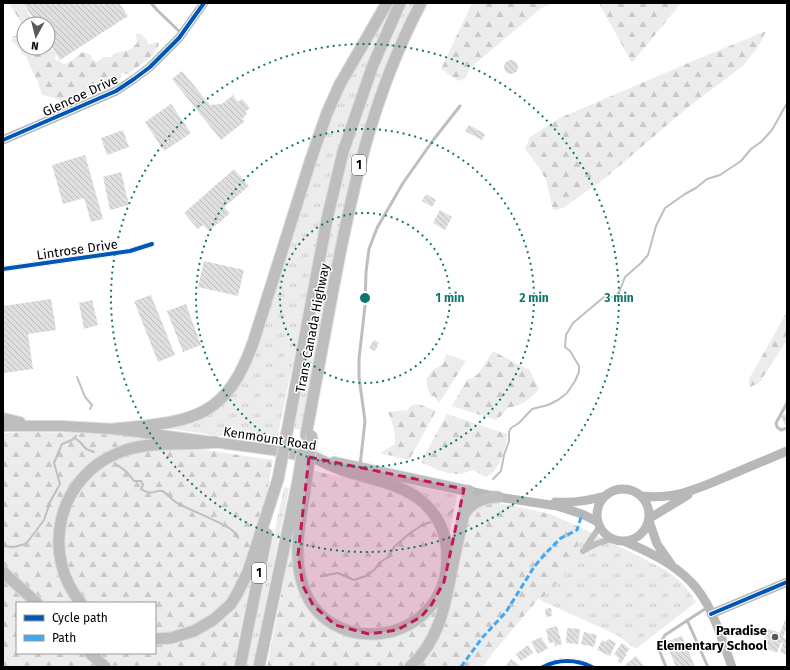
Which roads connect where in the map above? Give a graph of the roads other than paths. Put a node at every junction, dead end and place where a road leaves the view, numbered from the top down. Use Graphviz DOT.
graph roads {
  1 [pos="152,3"];
  2 [pos="204,3"];
  3 [pos="386,3"];
  4 [pos="400,3"];
  5 [pos="421,3"];
  6 [pos="182,34"];
  7 [pos="460,106"];
  8 [pos="3,140"];
  9 [pos="152,244"];
  10 [pos="3,269"];
  11 [pos="787,403"];
  12 [pos="3,418"];
  13 [pos="3,426"];
  14 [pos="31,426"];
  15 [pos="787,428"];
  16 [pos="115,429"];
  17 [pos="214,442"];
  18 [pos="787,450"];
  19 [pos="316,458"];
  20 [pos="360,469"];
  21 [pos="278,479"];
  22 [pos="302,482"];
  23 [pos="466,490"];
  24 [pos="696,490"];
  25 [pos="605,496"];
  26 [pos="642,496"];
  27 [pos="498,497"];
  28 [pos="529,501"];
  29 [pos="463,518"];
  30 [pos="649,520"];
  31 [pos="599,524"];
  32 [pos="614,539"];
  33 [pos="624,541"];
  34 [pos="672,565"];
  35 [pos="3,572"];
  36 [pos="446,572"];
  37 [pos="787,582"];
  38 [pos="35,602"];
  39 [pos="80,602"];
  40 [pos="710,610"];
  41 [pos="687,620"];
  42 [pos="156,639"];
  43 [pos="91,654"];
  44 [pos="105,667"];
  45 [pos="240,667"];
  46 [pos="259,667"];
  47 [pos="410,667"];
  48 [pos="543,667"];
  49 [pos="592,667"];
  50 [pos="666,667"];
  51 [pos="708,667"];
  52 [pos="732,667"];
  1 -- 6 [label="lane"];
  2 -- 6 [label="main road, Glencoe Drive"];
  3 -- 16 [label="highway"];
  4 -- 21 [label="highway, Trans Canada Highway / 1, bridge"];
  5 -- 22 [label="highway, Trans Canada Highway / 1, bridge"];
  6 -- 8 [label="main road, Glencoe Drive"];
  7 -- 20 [label="lane"];
  9 -- 10 [label="street, Lintrose Drive"];
  11 -- 15 [label="lane"];
  12 -- 14 [label="main road"];
  13 -- 14 [label="main road, Kenmount Road"];
  14 -- 16 [label="main road, Kenmount Road"];
  16 -- 17 [label="main road, Kenmount Road"];
  17 -- 19 [label="main road, Kenmount Road"];
  17 -- 39 [label="highway"];
  18 -- 24 [label="main road"];
  19 -- 20 [label="main road, Kenmount Road"];
  19 -- 36 [label="highway"];
  20 -- 23 [label="main road, Kenmount Road"];
  21 -- 42 [label="highway"];
  21 -- 45 [label="highway, Trans Canada Highway / 1"];
  22 -- 36 [label="highway"];
  22 -- 46 [label="highway, Trans Canada Highway / 1"];
  23 -- 27 [label="main road, Kenmount Road"];
  23 -- 29 [label="highway"];
  23 -- 36 [label="highway"];
  24 -- 26 [label="main road"];
  24 -- 30 [label="main road"];
  25 -- 26 [label="main road"];
  25 -- 28 [label="main road, Kenmount Road"];
  25 -- 31 [label="main road"];
  26 -- 30 [label="main road"];
  27 -- 28 [label="main road, Kenmount Road"];
  27 -- 29 [label="highway"];
  28 -- 31 [label="main road, Kenmount Road"];
  29 -- 47 [label="highway"];
  30 -- 33 [label="main road"];
  30 -- 34 [label="main road"];
  31 -- 32 [label="main road"];
  31 -- 32 [label="street"];
  32 -- 33 [label="main road"];
  33 -- 34 [label="main road"];
  34 -- 40 [label="main road"];
  35 -- 38 [label="highway"];
  37 -- 40 [label="main road"];
  40 -- 41 [label="lane"];
  40 -- 52 [label="main road"];
  41 -- 50 [label="lane"];
  41 -- 51 [label="lane"];
  43 -- 44 [label="highway"];
  48 -- 49 [label="street"];
}
